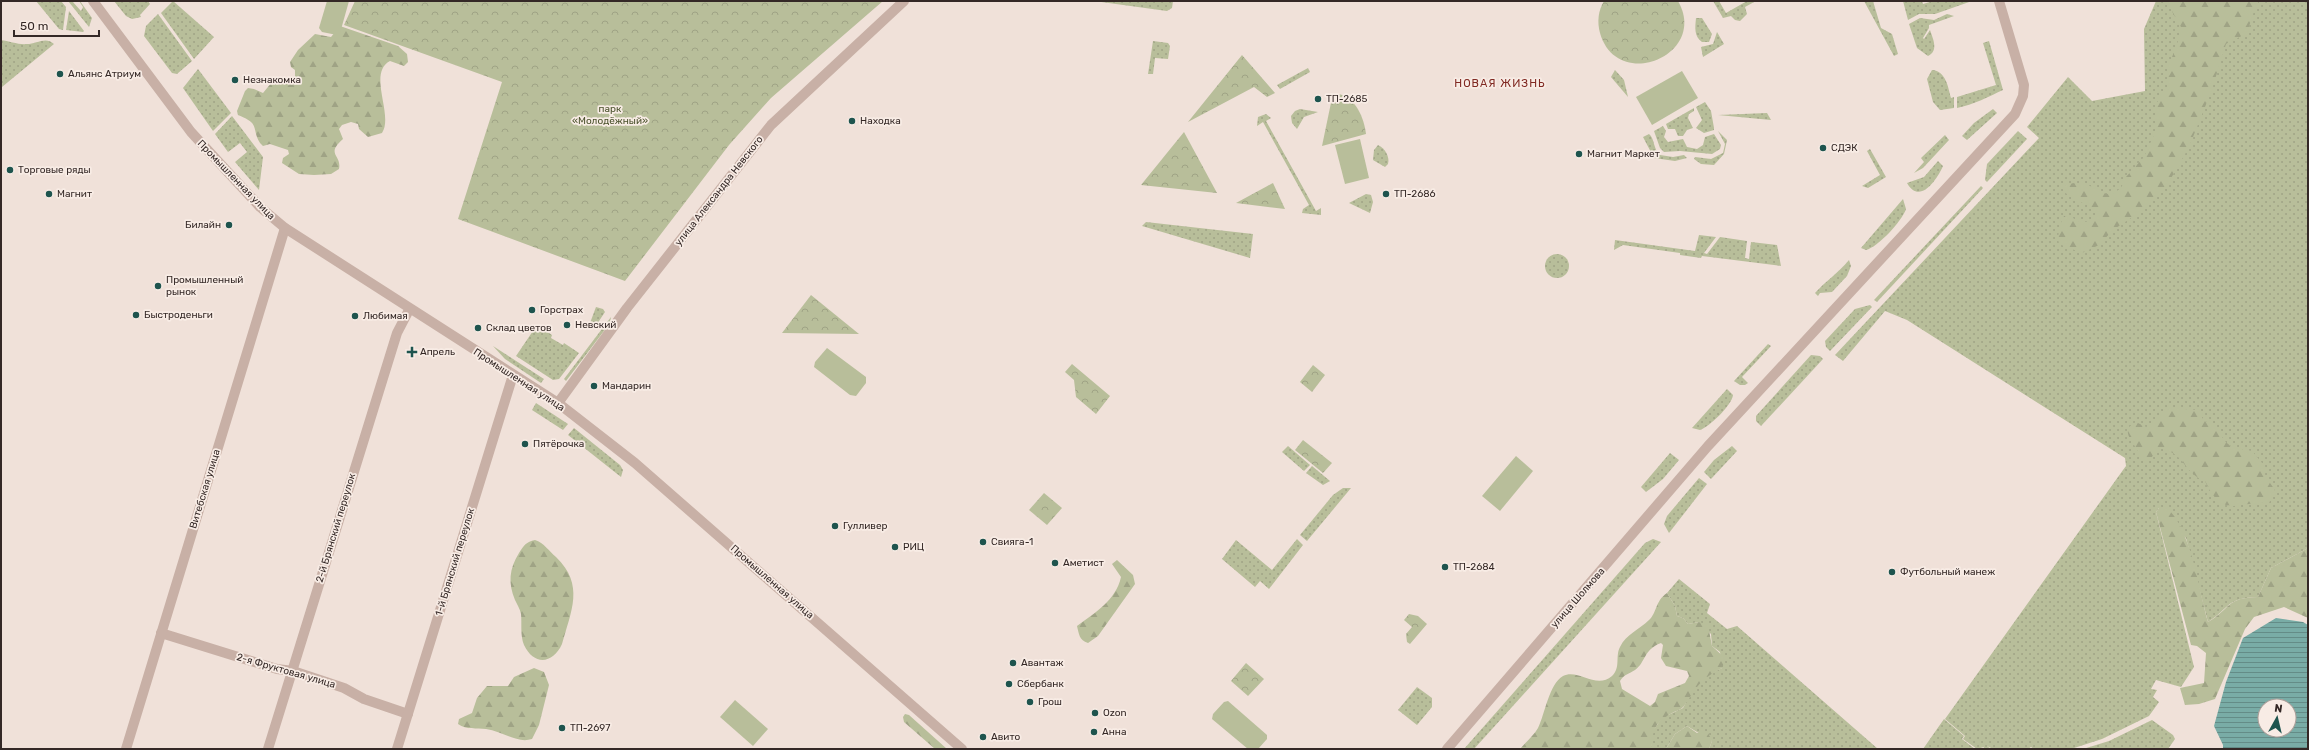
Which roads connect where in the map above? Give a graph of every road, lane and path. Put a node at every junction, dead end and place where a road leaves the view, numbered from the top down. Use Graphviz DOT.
graph roads {
  1 [pos="93,1"];
  2 [pos="904,1"];
  3 [pos="1999,1"];
  4 [pos="285,228"];
  5 [pos="409,310"];
  6 [pos="513,375"];
  7 [pos="558,403"];
  8 [pos="161,633"];
  9 [pos="293,671"];
  10 [pos="408,714"];
  11 [pos="126,749"];
  12 [pos="268,749"];
  13 [pos="397,749"];
  14 [pos="962,749"];
  15 [pos="1447,749"];
  1 -- 4 [label="street, Промышленная улица"];
  2 -- 7 [label="street, улица Александра Невского"];
  3 -- 15 [label="street, улица Шолмова"];
  4 -- 5 [label="street, Промышленная улица"];
  4 -- 8 [label="street, Витебская улица"];
  5 -- 6 [label="street, Промышленная улица"];
  5 -- 9 [label="street, 2-й Брянский переулок"];
  6 -- 7 [label="street, Промышленная улица"];
  6 -- 10 [label="street, 1-й Брянский переулок"];
  7 -- 14 [label="street, Промышленная улица"];
  8 -- 9 [label="street, 2-я Фруктовая улица"];
  8 -- 11 [label="street, Витебская улица"];
  9 -- 10 [label="street, 2-я Фруктовая улица"];
  9 -- 12 [label="street, 2-й Брянский переулок"];
  10 -- 13 [label="street, 1-й Брянский переулок"];
}
